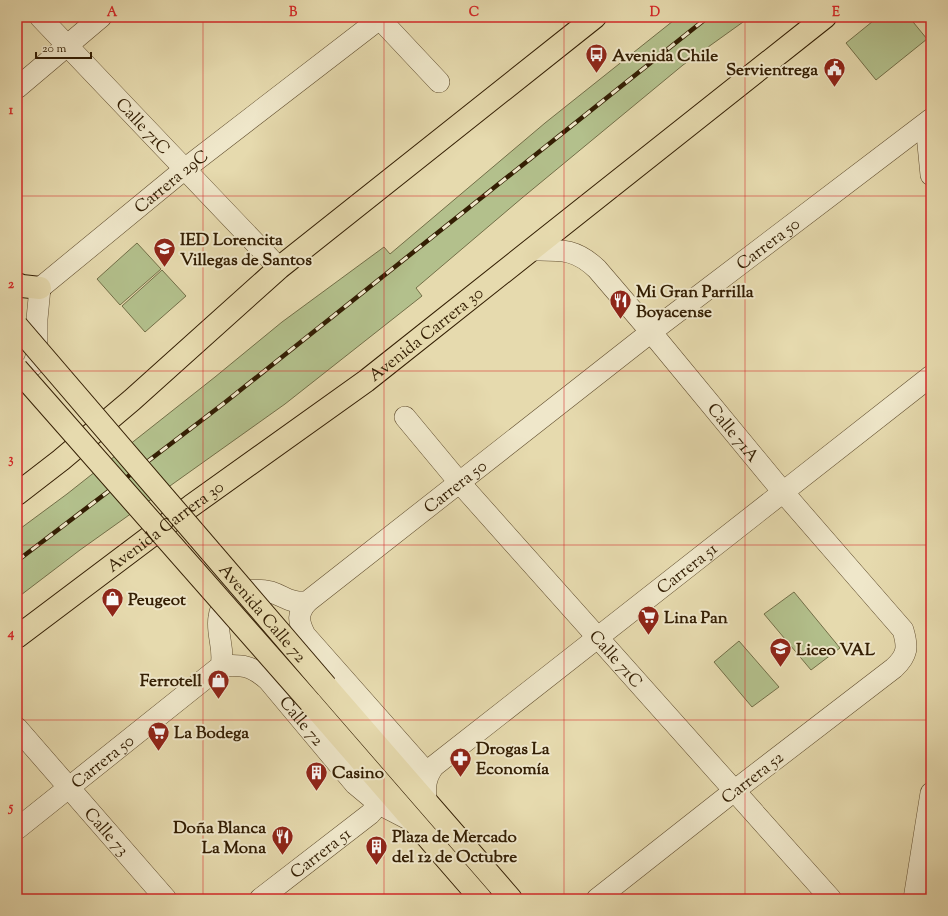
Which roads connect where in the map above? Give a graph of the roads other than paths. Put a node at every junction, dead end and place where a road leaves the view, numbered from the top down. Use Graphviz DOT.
graph roads {
  1 [pos="40,17"];
  2 [pos="101,17"];
  3 [pos="595,17"];
  4 [pos="825,17"];
  5 [pos="380,18"];
  6 [pos="67,45"];
  7 [pos="439,82"];
  8 [pos="17,88"];
  9 [pos="928,121"];
  10 [pos="186,168"];
  11 [pos="931,175"];
  12 [pos="531,250"];
  13 [pos="279,268"];
  14 [pos="17,284"];
  15 [pos="40,288"];
  16 [pos="17,326"];
  17 [pos="651,332"];
  18 [pos="17,369"];
  19 [pos="17,374"];
  20 [pos="931,376"];
  21 [pos="405,416"];
  22 [pos="459,482"];
  23 [pos="783,492"];
  24 [pos="17,494"];
  25 [pos="307,602"];
  26 [pos="17,637"];
  27 [pos="598,638"];
  28 [pos="905,654"];
  29 [pos="221,666"];
  30 [pos="17,728"];
  31 [pos="428,774"];
  32 [pos="69,789"];
  33 [pos="734,791"];
  34 [pos="931,793"];
  35 [pos="426,801"];
  36 [pos="380,804"];
  37 [pos="413,821"];
  38 [pos="17,829"];
  39 [pos="166,899"];
  40 [pos="260,899"];
  41 [pos="481,899"];
  42 [pos="512,899"];
  43 [pos="597,899"];
  44 [pos="831,899"];
  45 [pos="914,899"];
  1 -- 6 [label="street, Calle 71C"];
  2 -- 6 [label="street"];
  3 -- 13 [label="main road"];
  4 -- 12 [label="main road, Avenida Carrera 30"];
  5 -- 7 [label="street"];
  5 -- 10 [label="street, Carrera 29C"];
  6 -- 8 [label="street"];
  6 -- 10 [label="street, Calle 71C"];
  9 -- 11 [label="street"];
  9 -- 17 [label="street, Carrera 50"];
  10 -- 13 [label="street, Calle 71C"];
  10 -- 15 [label="street, Carrera 29C"];
  12 -- 17 [label="street, Calle 71A"];
  12 -- 26 [label="main road, Avenida Carrera 30"];
  13 -- 24 [label="main road"];
  14 -- 15 [label="main road"];
  15 -- 19 [label="street"];
  16 -- 35 [label="main road, Avenida Calle 72, bridge"];
  17 -- 22 [label="street, Carrera 50"];
  17 -- 23 [label="street, Calle 71A"];
  18 -- 37 [label="main road, Avenida Calle 72, bridge"];
  20 -- 23 [label="street, Carrera 51"];
  21 -- 22 [label="street, Calle 71C"];
  22 -- 25 [label="street, Carrera 50"];
  22 -- 27 [label="street, Calle 71C"];
  23 -- 27 [label="street, Carrera 51"];
  23 -- 28 [label="street, Calle 71A"];
  25 -- 29 [label="street"];
  25 -- 31 [label="street"];
  27 -- 31 [label="street, Carrera 51"];
  27 -- 33 [label="street, Calle 71C"];
  28 -- 33 [label="street, Carrera 52"];
  29 -- 32 [label="street, Carrera 50"];
  29 -- 36 [label="street, Calle 72"];
  30 -- 32 [label="street, Calle 73"];
  31 -- 35 [label="street"];
  32 -- 38 [label="street, Carrera 50"];
  32 -- 39 [label="street, Calle 73"];
  33 -- 43 [label="street, Carrera 52"];
  33 -- 44 [label="street, Calle 71C"];
  34 -- 45 [label="street"];
  35 -- 42 [label="main road, Avenida Calle 72"];
  36 -- 37 [label="street, Calle 72"];
  36 -- 40 [label="street, Carrera 51"];
  37 -- 41 [label="main road, Avenida Calle 72"];
}
